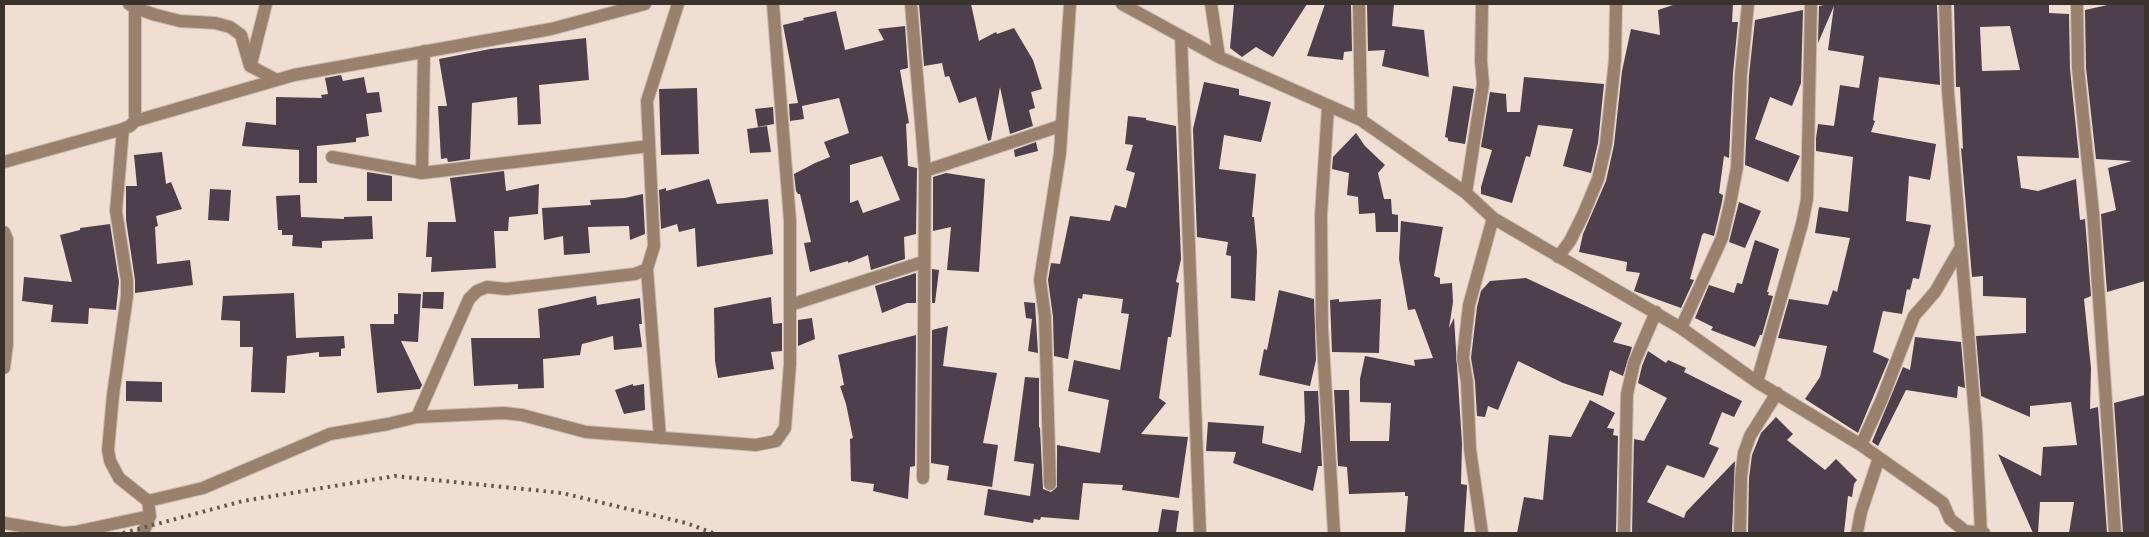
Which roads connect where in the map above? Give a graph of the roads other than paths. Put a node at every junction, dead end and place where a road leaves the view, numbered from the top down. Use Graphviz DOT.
graph roads {
  1 [pos="266,4"];
  2 [pos="644,4"];
  3 [pos="678,4"];
  4 [pos="773,4"];
  5 [pos="911,4"];
  6 [pos="1070,4"];
  7 [pos="1122,4"];
  8 [pos="1211,4"];
  9 [pos="1359,4"];
  10 [pos="1482,4"];
  11 [pos="1616,4"];
  12 [pos="1748,4"];
  13 [pos="1811,4"];
  14 [pos="1945,4"];
  15 [pos="2077,4"];
  16 [pos="132,6"];
  17 [pos="155,9"];
  18 [pos="1181,36"];
  19 [pos="424,51"];
  20 [pos="1219,57"];
  21 [pos="250,66"];
  22 [pos="278,80"];
  23 [pos="1328,107"];
  24 [pos="1361,120"];
  25 [pos="135,121"];
  26 [pos="1060,126"];
  27 [pos="123,128"];
  28 [pos="650,146"];
  29 [pos="332,157"];
  30 [pos="4,162"];
  31 [pos="924,171"];
  32 [pos="422,173"];
  33 [pos="1466,193"];
  34 [pos="1493,218"];
  35 [pos="4,232"];
  36 [pos="1961,247"];
  37 [pos="1558,257"];
  38 [pos="923,262"];
  39 [pos="647,269"];
  40 [pos="790,305"];
  41 [pos="1656,312"];
  42 [pos="1681,328"];
  43 [pos="4,368"];
  44 [pos="1757,382"];
  45 [pos="1777,393"];
  46 [pos="417,417"];
  47 [pos="660,438"];
  48 [pos="1861,445"];
  49 [pos="1879,458"];
  50 [pos="923,478"];
  51 [pos="1050,484"];
  52 [pos="148,501"];
  53 [pos="150,516"];
  54 [pos="4,523"];
  55 [pos="1965,532"];
  56 [pos="143,533"];
  57 [pos="1200,533"];
  58 [pos="1334,533"];
  59 [pos="1482,533"];
  60 [pos="1624,533"];
  61 [pos="1740,533"];
  62 [pos="1857,533"];
  63 [pos="1982,533"];
  64 [pos="2115,533"];
  1 -- 21 [label="street"];
  2 -- 19 [label="street"];
  3 -- 28 [label="street"];
  4 -- 40 [label="street"];
  5 -- 31 [label="street"];
  6 -- 26 [label="street"];
  7 -- 18 [label="street"];
  8 -- 20 [label="street"];
  9 -- 24 [label="street"];
  10 -- 33 [label="street"];
  11 -- 37 [label="street"];
  12 -- 42 [label="street"];
  13 -- 44 [label="street"];
  14 -- 36 [label="street"];
  15 -- 64 [label="street"];
  16 -- 17 [label="street"];
  16 -- 25 [label="street"];
  17 -- 21 [label="street"];
  18 -- 20 [label="street"];
  18 -- 57 [label="street"];
  19 -- 22 [label="street"];
  19 -- 32 [label="street"];
  20 -- 23 [label="street"];
  21 -- 22 [label="street"];
  22 -- 25 [label="street"];
  23 -- 24 [label="street"];
  23 -- 58 [label="street"];
  24 -- 33 [label="street"];
  25 -- 27 [label="street"];
  26 -- 31 [label="street"];
  26 -- 51 [label="street"];
  27 -- 30 [label="street"];
  27 -- 52 [label="street"];
  28 -- 32 [label="street"];
  28 -- 39 [label="street"];
  29 -- 32 [label="street"];
  31 -- 38 [label="street"];
  33 -- 34 [label="street"];
  34 -- 37 [label="street"];
  34 -- 59 [label="street"];
  35 -- 43 [label="street"];
  36 -- 48 [label="street"];
  36 -- 63 [label="street"];
  37 -- 41 [label="street"];
  38 -- 40 [label="street"];
  38 -- 50 [label="street"];
  39 -- 46 [label="street"];
  39 -- 47 [label="street"];
  40 -- 47 [label="street"];
  41 -- 42 [label="street"];
  41 -- 60 [label="street"];
  42 -- 44 [label="street"];
  44 -- 45 [label="street"];
  45 -- 48 [label="street"];
  45 -- 61 [label="street"];
  46 -- 47 [label="street"];
  46 -- 52 [label="street"];
  48 -- 49 [label="street"];
  49 -- 55 [label="street"];
  49 -- 62 [label="street"];
  52 -- 53 [label="street"];
  53 -- 54 [label="street"];
  53 -- 56 [label="street"];
  55 -- 63 [label="street"];
}
